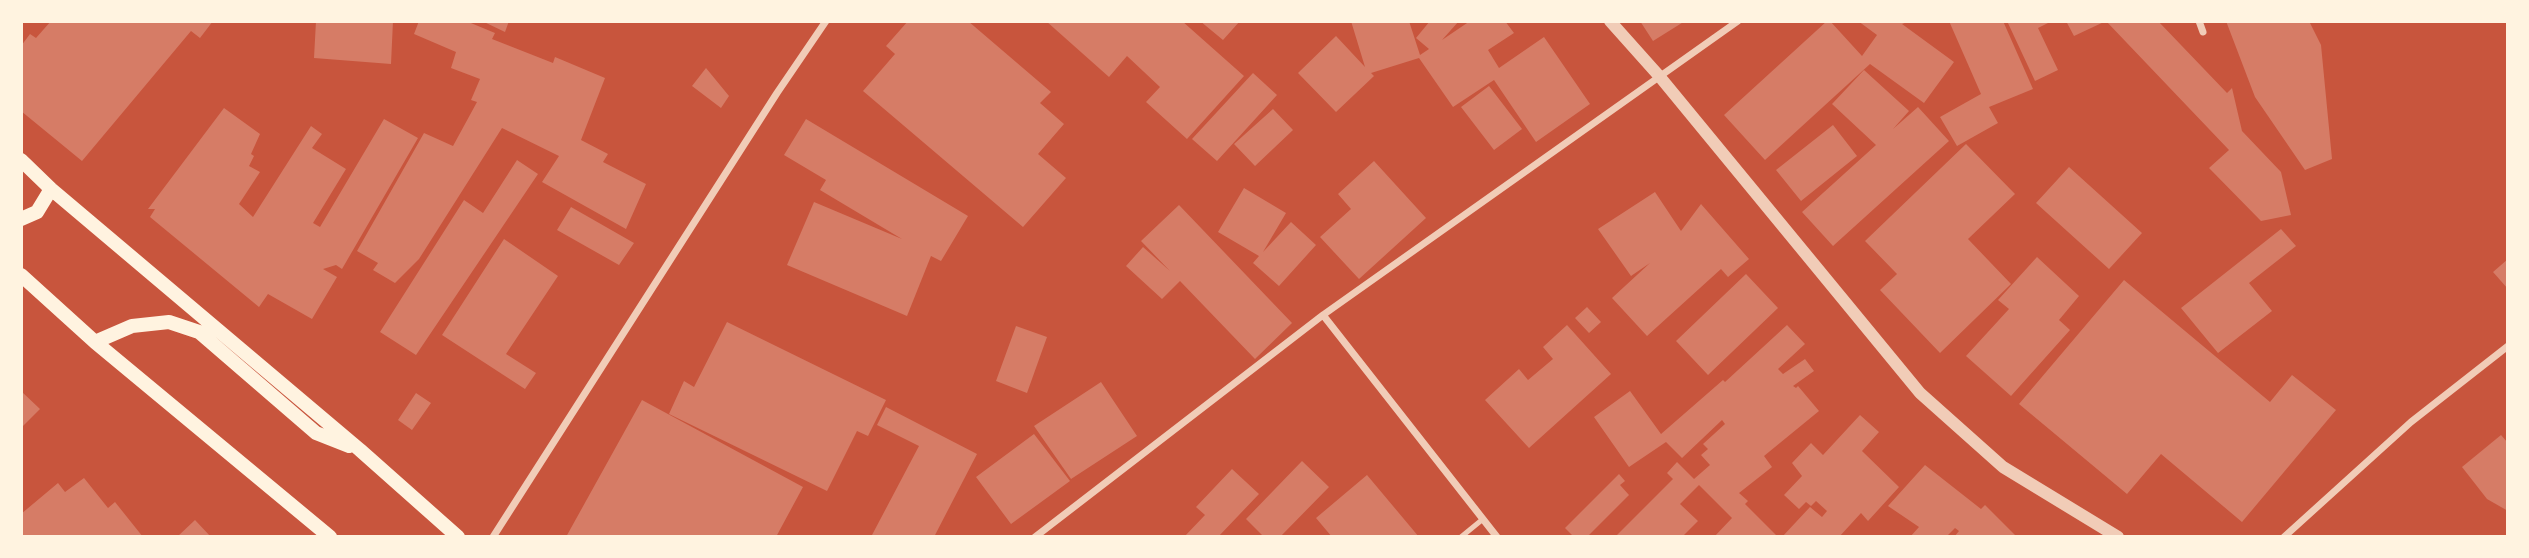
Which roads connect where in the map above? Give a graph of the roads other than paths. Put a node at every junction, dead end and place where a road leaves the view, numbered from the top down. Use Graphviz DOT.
graph roads {
  1 [pos="826,21"];
  2 [pos="1610,21"];
  3 [pos="1738,21"];
  4 [pos="2199,21"];
  5 [pos="2203,32"];
  6 [pos="1660,76"];
  7 [pos="21,160"];
  8 [pos="51,189"];
  9 [pos="21,219"];
  10 [pos="21,275"];
  11 [pos="1323,315"];
  12 [pos="95,342"];
  13 [pos="2508,346"];
  14 [pos="360,450"];
  15 [pos="1483,519"];
  16 [pos="330,537"];
  17 [pos="458,537"];
  18 [pos="493,537"];
  19 [pos="1035,537"];
  20 [pos="1461,537"];
  21 [pos="1497,537"];
  22 [pos="2118,537"];
  23 [pos="2284,537"];
  1 -- 18 [label="street"];
  2 -- 6 [label="street"];
  3 -- 6 [label="street"];
  4 -- 5 [label="street"];
  6 -- 11 [label="street"];
  6 -- 22 [label="street"];
  7 -- 8 [label="main road"];
  8 -- 9 [label="main road"];
  8 -- 14 [label="main road"];
  10 -- 12 [label="main road"];
  11 -- 15 [label="street"];
  11 -- 19 [label="street"];
  12 -- 14 [label="main road"];
  12 -- 16 [label="main road"];
  13 -- 23 [label="street"];
  14 -- 17 [label="main road"];
  15 -- 20 [label="lane"];
  15 -- 21 [label="street"];
}
